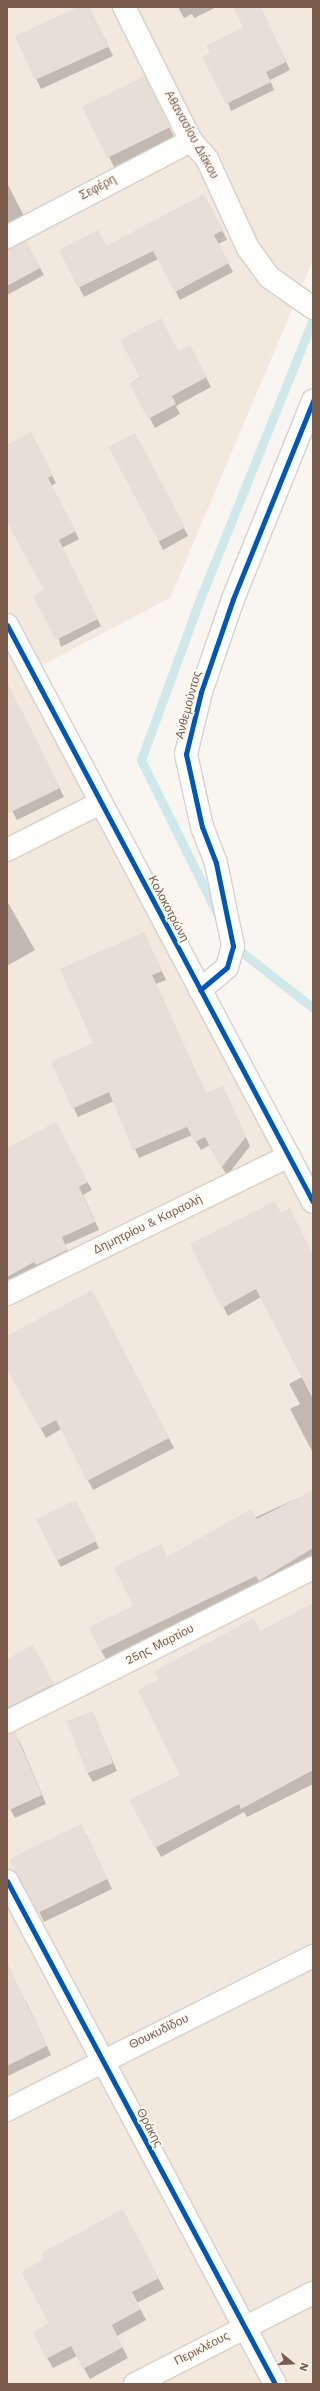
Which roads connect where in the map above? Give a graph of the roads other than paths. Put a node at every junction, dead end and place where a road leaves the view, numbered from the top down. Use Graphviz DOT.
graph roads {
  1 [pos="124,7"];
  2 [pos="191,141"];
  3 [pos="7,237"];
  4 [pos="313,308"];
  5 [pos="313,401"];
  6 [pos="7,625"];
  7 [pos="100,803"];
  8 [pos="7,850"];
  9 [pos="200,990"];
  10 [pos="289,1156"];
  11 [pos="313,1202"];
  12 [pos="7,1294"];
  13 [pos="313,1568"];
  14 [pos="7,1722"];
  15 [pos="7,1881"];
  16 [pos="313,1956"];
  17 [pos="101,2061"];
  18 [pos="7,2110"];
  19 [pos="313,2293"];
  20 [pos="245,2327"];
  21 [pos="135,2384"];
  22 [pos="275,2384"];
  1 -- 2 [label="street, Αθανασίου Διάκου"];
  2 -- 3 [label="street, Σεφέρη"];
  2 -- 4 [label="street, Αθανασίου Διάκου"];
  5 -- 9 [label="street, Ανθεμούντος"];
  6 -- 7 [label="street, Κολοκοτρώνη"];
  7 -- 8 [label="street"];
  7 -- 9 [label="street, Κολοκοτρώνη"];
  9 -- 10 [label="street, Κολοκοτρώνη"];
  10 -- 11 [label="street, Κολοκοτρώνη"];
  10 -- 12 [label="street, Δημητρίου & Καραολή"];
  13 -- 14 [label="street, 25ης Μαρτίου"];
  15 -- 17 [label="street, Θράκης"];
  16 -- 17 [label="street, Θουκυδίδου"];
  17 -- 18 [label="street, Θουκυδίδου"];
  17 -- 20 [label="street, Θράκης"];
  19 -- 20 [label="street, Περικλέους"];
  20 -- 21 [label="street, Περικλέους"];
  20 -- 22 [label="street, Θράκης"];
}
